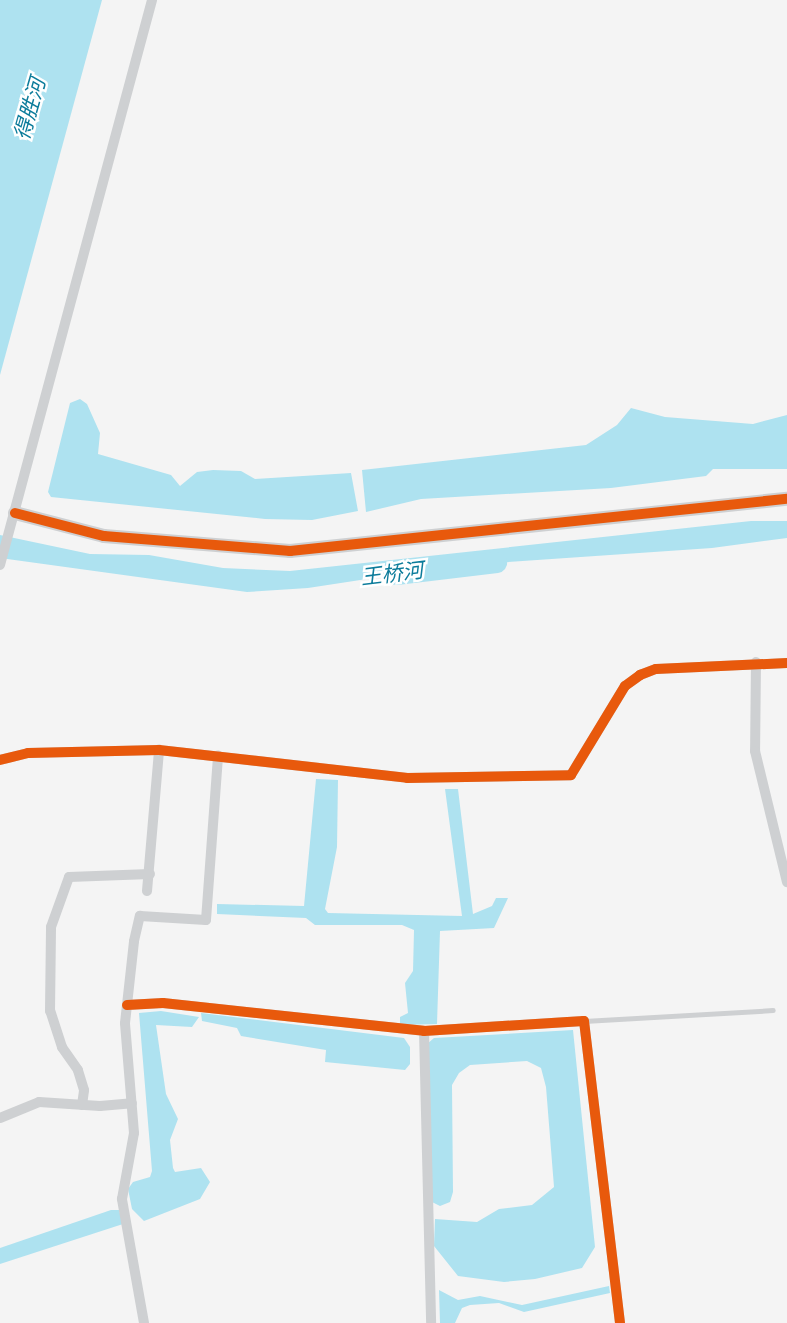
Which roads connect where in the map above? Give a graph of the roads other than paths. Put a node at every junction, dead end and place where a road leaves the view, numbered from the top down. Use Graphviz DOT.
graph roads {
  1 [pos="152,0"];
  2 [pos="787,499"];
  3 [pos="15,513"];
  4 [pos="0,565"];
  5 [pos="756,662"];
  6 [pos="787,663"];
  7 [pos="159,750"];
  8 [pos="218,755"];
  9 [pos="0,760"];
  10 [pos="150,874"];
  11 [pos="787,882"];
  12 [pos="146,891"];
  13 [pos="127,1005"];
  14 [pos="773,1010"];
  15 [pos="584,1021"];
  16 [pos="424,1031"];
  17 [pos="132,1102"];
  18 [pos="82,1105"];
  19 [pos="0,1118"];
  20 [pos="144,1323"];
  21 [pos="431,1323"];
  22 [pos="620,1323"];
  1 -- 3 [label="street"];
  2 -- 3 [label="street"];
  3 -- 4 [label="street"];
  5 -- 6 [label="street"];
  5 -- 8 [label="street"];
  5 -- 11 [label="street"];
  7 -- 8 [label="street"];
  7 -- 9 [label="street"];
  7 -- 10 [label="street"];
  8 -- 13 [label="street"];
  10 -- 12 [label="street"];
  10 -- 18 [label="street"];
  13 -- 16 [label="street"];
  13 -- 17 [label="street"];
  14 -- 15 [label="lane"];
  15 -- 16 [label="street"];
  15 -- 22 [label="street"];
  16 -- 21 [label="street"];
  17 -- 18 [label="street"];
  17 -- 20 [label="street"];
  18 -- 19 [label="street"];
}
